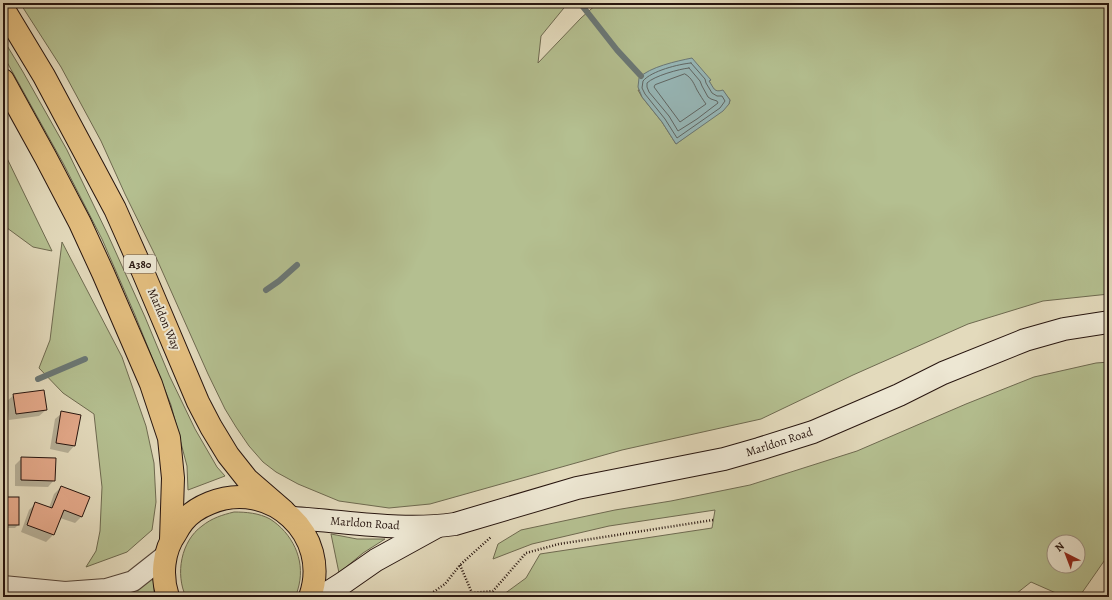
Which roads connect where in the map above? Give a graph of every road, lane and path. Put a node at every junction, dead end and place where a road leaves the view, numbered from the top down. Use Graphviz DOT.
graph roads {
  1 [pos="3,8"];
  2 [pos="3,80"];
  3 [pos="1109,322"];
  4 [pos="288,515"];
  5 [pos="713,520"];
  6 [pos="437,526"];
  7 [pos="494,535"];
  8 [pos="168,547"];
  9 [pos="460,564"];
  10 [pos="3,586"];
  11 [pos="74,594"];
  12 [pos="168,597"];
  13 [pos="310,597"];
  14 [pos="320,597"];
  15 [pos="426,597"];
  1 -- 4 [label="highway, Marldon Way / A380"];
  2 -- 8 [label="highway"];
  3 -- 6 [label="main road, Marldon Road"];
  4 -- 6 [label="main road, Marldon Road"];
  4 -- 8 [label="highway"];
  4 -- 13 [label="highway"];
  5 -- 9 [label="path"];
  6 -- 14 [label="main road, Marldon Road"];
  7 -- 9 [label="path"];
  8 -- 11 [label="street"];
  8 -- 12 [label="highway"];
  9 -- 15 [label="path"];
  10 -- 11 [label="street"];
}
